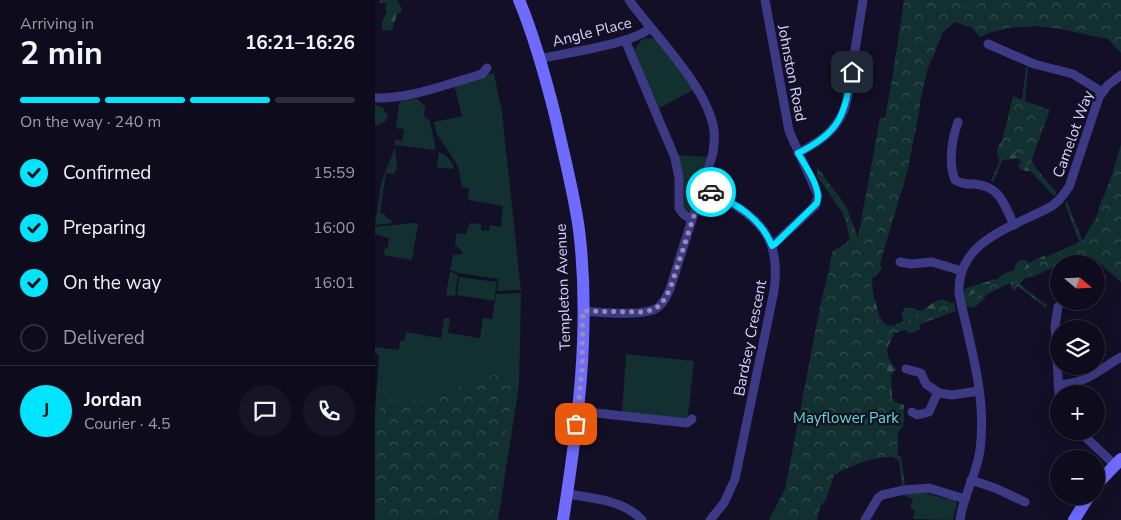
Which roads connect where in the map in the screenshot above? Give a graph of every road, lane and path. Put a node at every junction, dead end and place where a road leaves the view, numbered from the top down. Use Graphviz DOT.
graph roads {
  1 [pos="519,0"];
  2 [pos="629,0"];
  3 [pos="765,0"];
  4 [pos="863,0"];
  5 [pos="650,28"];
  6 [pos="625,40"];
  7 [pos="988,44"];
  8 [pos="539,59"];
  9 [pos="487,68"];
  10 [pos="1121,75"];
  11 [pos="1102,92"];
  12 [pos="375,98"];
  13 [pos="958,122"];
  14 [pos="798,153"];
  15 [pos="703,188"];
  16 [pos="692,219"];
  17 [pos="1014,225"];
  18 [pos="772,246"];
  19 [pos="900,262"];
  20 [pos="962,271"];
  21 [pos="1058,310"];
  22 [pos="583,311"];
  23 [pos="1121,357"];
  24 [pos="906,369"];
  25 [pos="1059,385"];
  26 [pos="1072,385"];
  27 [pos="979,391"];
  28 [pos="939,393"];
  29 [pos="578,411"];
  30 [pos="912,412"];
  31 [pos="692,419"];
  32 [pos="1090,440"];
  33 [pos="1118,462"];
  34 [pos="1105,476"];
  35 [pos="971,480"];
  36 [pos="567,494"];
  37 [pos="965,499"];
  38 [pos="1025,502"];
  39 [pos="1083,505"];
  40 [pos="563,520"];
  41 [pos="642,520"];
  42 [pos="710,520"];
  43 [pos="865,520"];
  44 [pos="960,520"];
  45 [pos="1074,520"];
  1 -- 8 [label="street, Templeton Avenue"];
  2 -- 5 [label="street"];
  3 -- 14 [label="street, Johnston Road"];
  4 -- 14 [label="street"];
  5 -- 6 [label="street, Angle Place"];
  5 -- 15 [label="street"];
  6 -- 8 [label="street, Angle Place"];
  6 -- 16 [label="street"];
  7 -- 11 [label="street"];
  8 -- 22 [label="street, Templeton Avenue"];
  9 -- 12 [label="street"];
  10 -- 11 [label="street, Camelot Way"];
  11 -- 17 [label="street, Camelot Way"];
  13 -- 17 [label="street"];
  14 -- 18 [label="street, Johnston Road"];
  15 -- 16 [label="street"];
  15 -- 18 [label="street, Bardsey Crescent"];
  16 -- 22 [label="street"];
  17 -- 20 [label="street, Camelot Way"];
  18 -- 42 [label="street, Bardsey Crescent"];
  19 -- 20 [label="street"];
  20 -- 27 [label="street, Camelot Way"];
  21 -- 25 [label="street"];
  22 -- 29 [label="street, Templeton Avenue"];
  23 -- 26 [label="street"];
  24 -- 28 [label="street"];
  27 -- 28 [label="street"];
  27 -- 35 [label="street, Camelot Way"];
  28 -- 30 [label="street"];
  29 -- 31 [label="street"];
  29 -- 36 [label="street, Templeton Avenue"];
  32 -- 33 [label="street"];
  33 -- 34 [label="street"];
  35 -- 37 [label="street, Camelot Way"];
  35 -- 38 [label="street"];
  36 -- 40 [label="street, Templeton Avenue"];
  36 -- 41 [label="street"];
  37 -- 43 [label="street"];
  37 -- 44 [label="street, Camelot Way"];
  39 -- 45 [label="street"];
}
